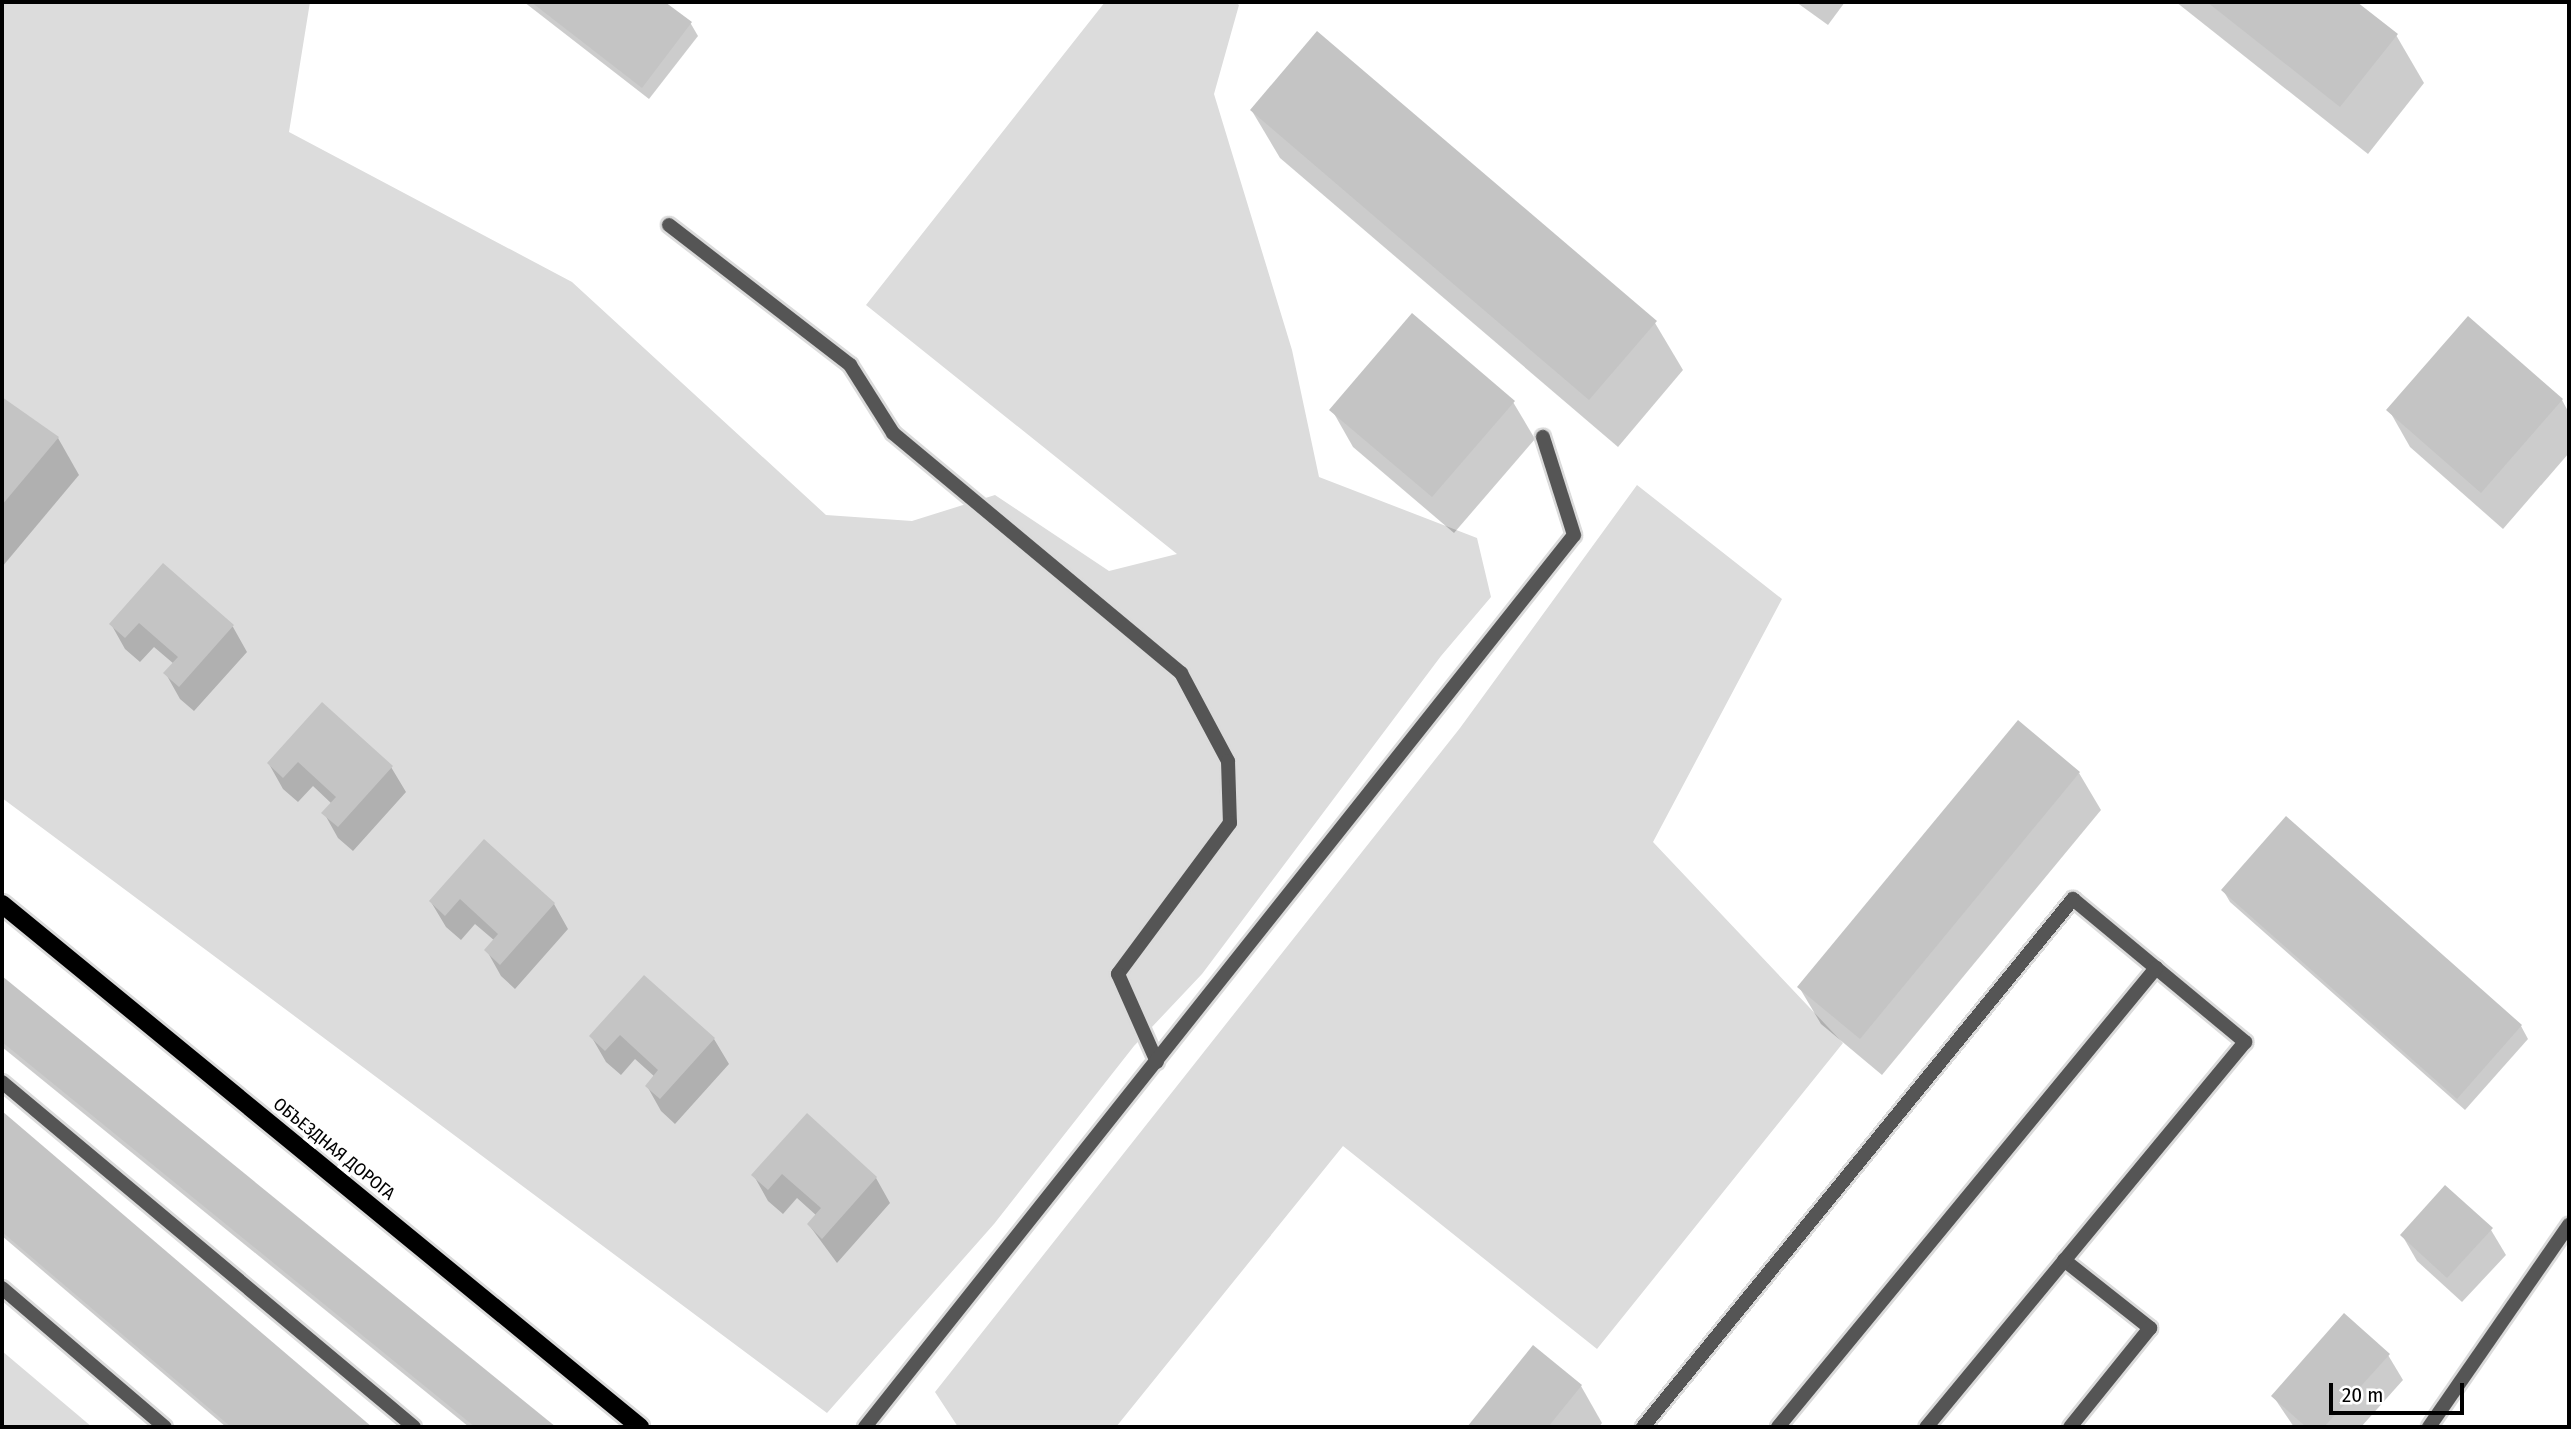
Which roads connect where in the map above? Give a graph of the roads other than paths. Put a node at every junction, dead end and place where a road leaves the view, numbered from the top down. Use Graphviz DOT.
graph roads {
  1 [pos="668,225"];
  2 [pos="1543,437"];
  3 [pos="2,904"];
  4 [pos="2156,968"];
  5 [pos="1157,1062"];
  6 [pos="2,1082"];
  7 [pos="2569,1225"];
  8 [pos="2064,1260"];
  9 [pos="2,1288"];
  10 [pos="165,1427"];
  11 [pos="414,1427"];
  12 [pos="640,1427"];
  13 [pos="865,1427"];
  14 [pos="1643,1427"];
  15 [pos="1778,1427"];
  16 [pos="1926,1427"];
  17 [pos="2070,1427"];
  18 [pos="2429,1427"];
  1 -- 5 [label="street"];
  2 -- 5 [label="street"];
  3 -- 12 [label="main road, ОБЪЕЗДНАЯ ДОРОГА"];
  4 -- 8 [label="street"];
  4 -- 14 [label="street"];
  4 -- 15 [label="street"];
  5 -- 13 [label="street"];
  6 -- 11 [label="street"];
  7 -- 18 [label="street"];
  8 -- 16 [label="street"];
  8 -- 17 [label="street"];
  9 -- 10 [label="street"];
}
